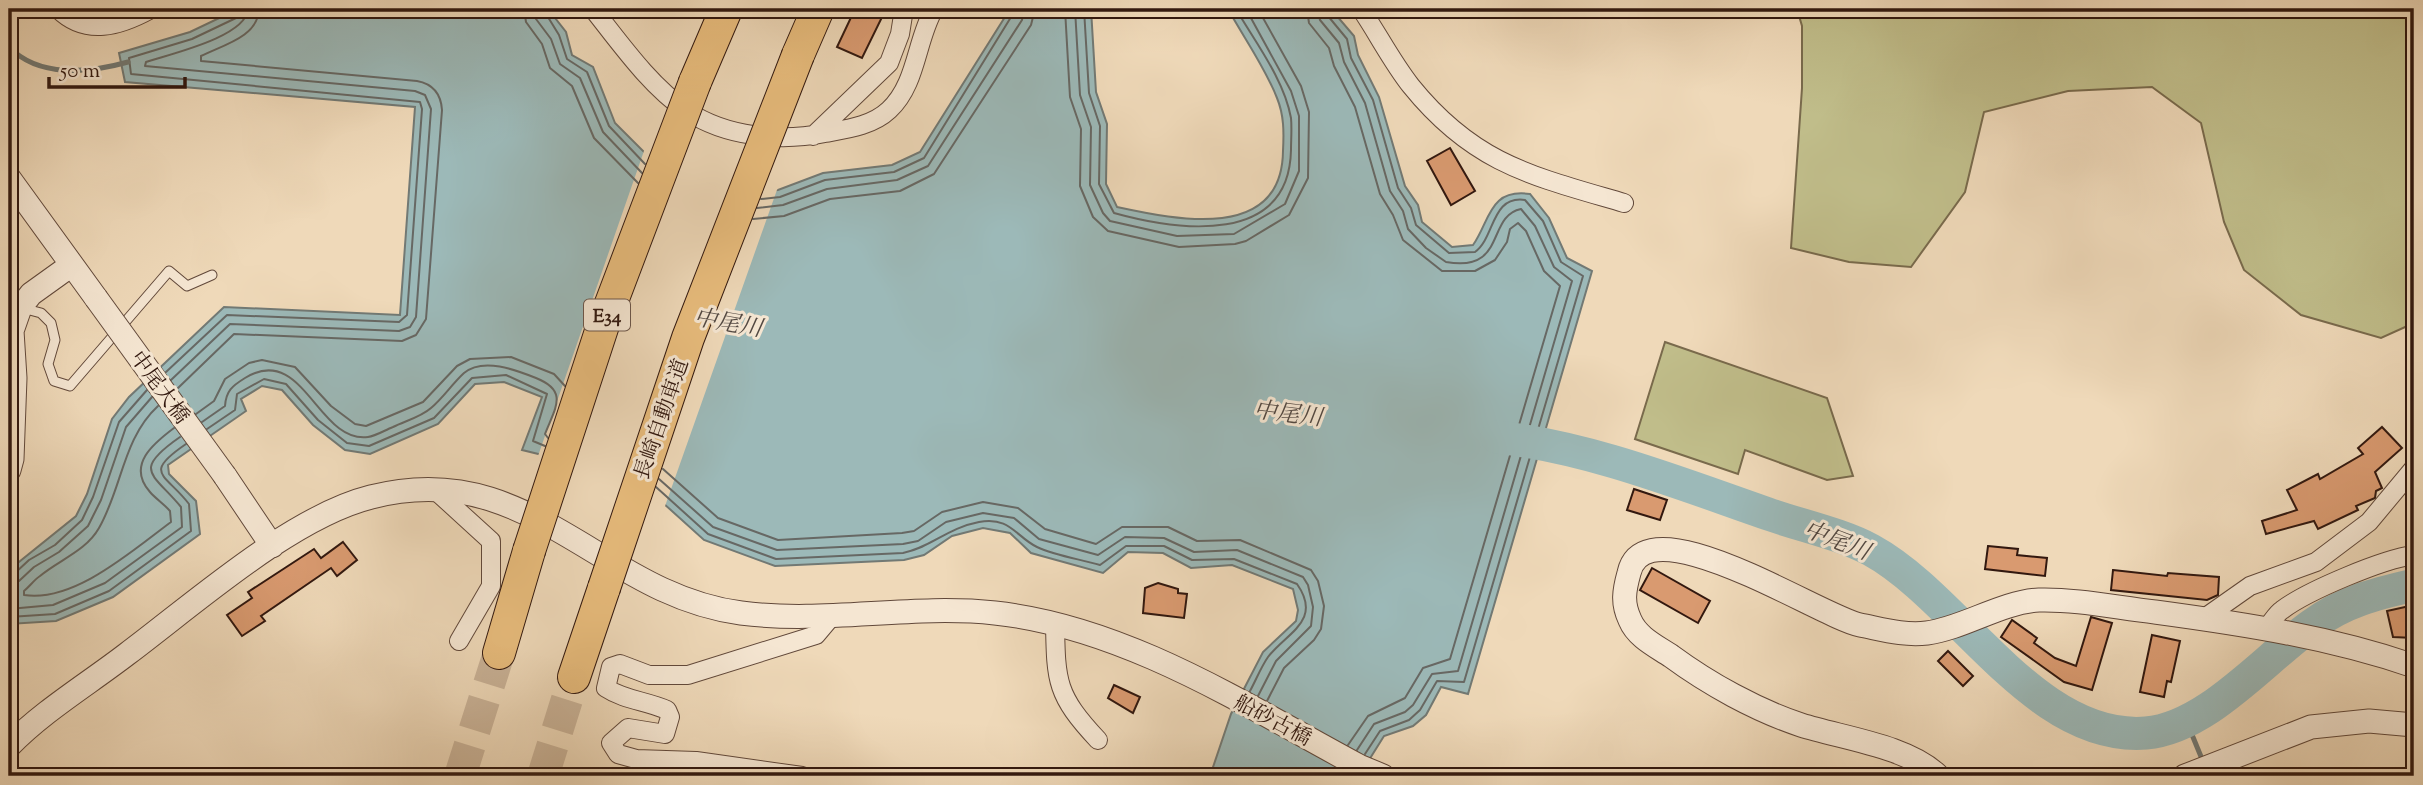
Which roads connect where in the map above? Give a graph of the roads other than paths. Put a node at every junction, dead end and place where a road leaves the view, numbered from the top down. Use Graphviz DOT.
graph roads {
  1 [pos="58,9"];
  2 [pos="151,9"];
  3 [pos="593,9"];
  4 [pos="818,9"];
  5 [pos="904,9"];
  6 [pos="934,9"];
  7 [pos="1361,9"];
  8 [pos="725,12"];
  9 [pos="813,136"];
  10 [pos="9,178"];
  11 [pos="1623,203"];
  12 [pos="70,266"];
  13 [pos="212,275"];
  14 [pos="20,308"];
  15 [pos="2414,468"];
  16 [pos="9,470"];
  17 [pos="434,489"];
  18 [pos="272,546"];
  19 [pos="2414,555"];
  20 [pos="832,616"];
  21 [pos="2203,619"];
  22 [pos="1055,623"];
  23 [pos="2267,627"];
  24 [pos="458,641"];
  25 [pos="499,653"];
  26 [pos="2414,666"];
  27 [pos="575,677"];
  28 [pos="2414,725"];
  29 [pos="1098,740"];
  30 [pos="9,747"];
  31 [pos="802,776"];
  32 [pos="1383,776"];
  33 [pos="1938,776"];
  34 [pos="2185,776"];
  1 -- 2 [label="street"];
  3 -- 9 [label="street"];
  4 -- 27 [label="highway, 長崎自動車道, bridge"];
  5 -- 9 [label="street"];
  6 -- 9 [label="street"];
  7 -- 11 [label="street"];
  8 -- 25 [label="highway, E34, bridge"];
  10 -- 12 [label="street, 中尾大橋"];
  12 -- 14 [label="street"];
  12 -- 18 [label="street, 中尾大橋, bridge"];
  13 -- 14 [label="lane"];
  14 -- 16 [label="street"];
  15 -- 21 [label="street"];
  17 -- 18 [label="street, 船砂古橋"];
  17 -- 20 [label="street, 船砂古橋"];
  17 -- 24 [label="street"];
  18 -- 30 [label="street, 船砂古橋"];
  19 -- 23 [label="street"];
  20 -- 22 [label="street, 船砂古橋"];
  20 -- 31 [label="street"];
  21 -- 23 [label="street"];
  21 -- 33 [label="street"];
  22 -- 29 [label="street"];
  22 -- 32 [label="street, 船砂古橋"];
  23 -- 26 [label="street"];
  28 -- 34 [label="street"];
}
